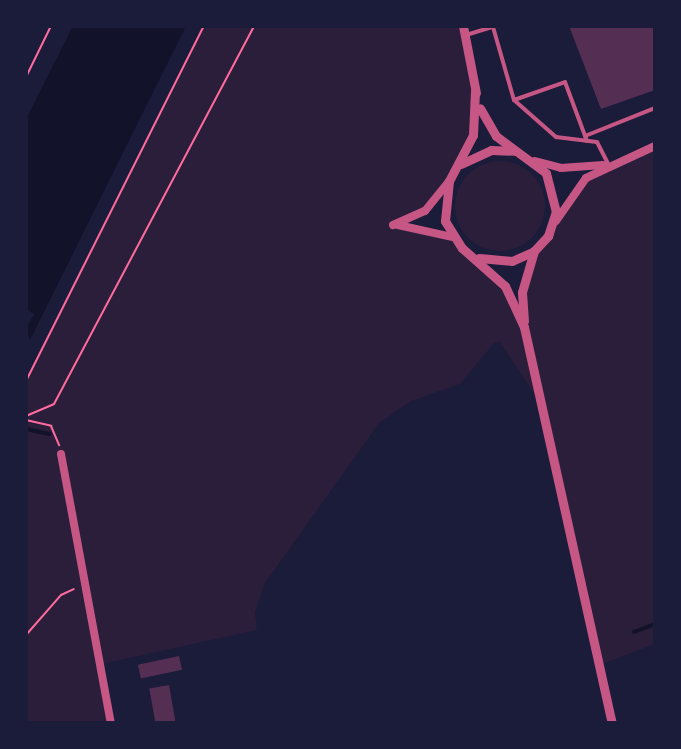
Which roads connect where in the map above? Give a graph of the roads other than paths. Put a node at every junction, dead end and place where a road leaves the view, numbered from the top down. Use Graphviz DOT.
graph roads {
  1 [pos="465,31"];
  2 [pos="475,91"];
  3 [pos="514,100"];
  4 [pos="655,108"];
  5 [pos="586,138"];
  6 [pos="655,146"];
  7 [pos="522,154"];
  8 [pos="535,161"];
  9 [pos="608,164"];
  10 [pos="456,169"];
  11 [pos="449,181"];
  12 [pos="554,225"];
  13 [pos="452,237"];
  14 [pos="534,251"];
  15 [pos="476,257"];
  16 [pos="524,327"];
  17 [pos="61,454"];
  18 [pos="111,723"];
  19 [pos="612,723"];
  1 -- 2 [label="street"];
  1 -- 3 [label="lane"];
  2 -- 7 [label="street"];
  2 -- 10 [label="street"];
  3 -- 5 [label="lane"];
  3 -- 5 [label="lane"];
  4 -- 5 [label="lane"];
  5 -- 9 [label="lane"];
  6 -- 9 [label="street"];
  7 -- 8 [label="street"];
  7 -- 10 [label="street"];
  8 -- 9 [label="street"];
  8 -- 12 [label="street"];
  9 -- 12 [label="street"];
  10 -- 11 [label="street"];
  11 -- 13 [label="street"];
  11 -- 13 [label="street"];
  12 -- 14 [label="street"];
  13 -- 15 [label="street"];
  14 -- 15 [label="street"];
  14 -- 16 [label="street"];
  15 -- 16 [label="street"];
  16 -- 19 [label="street"];
  17 -- 18 [label="street"];
}
